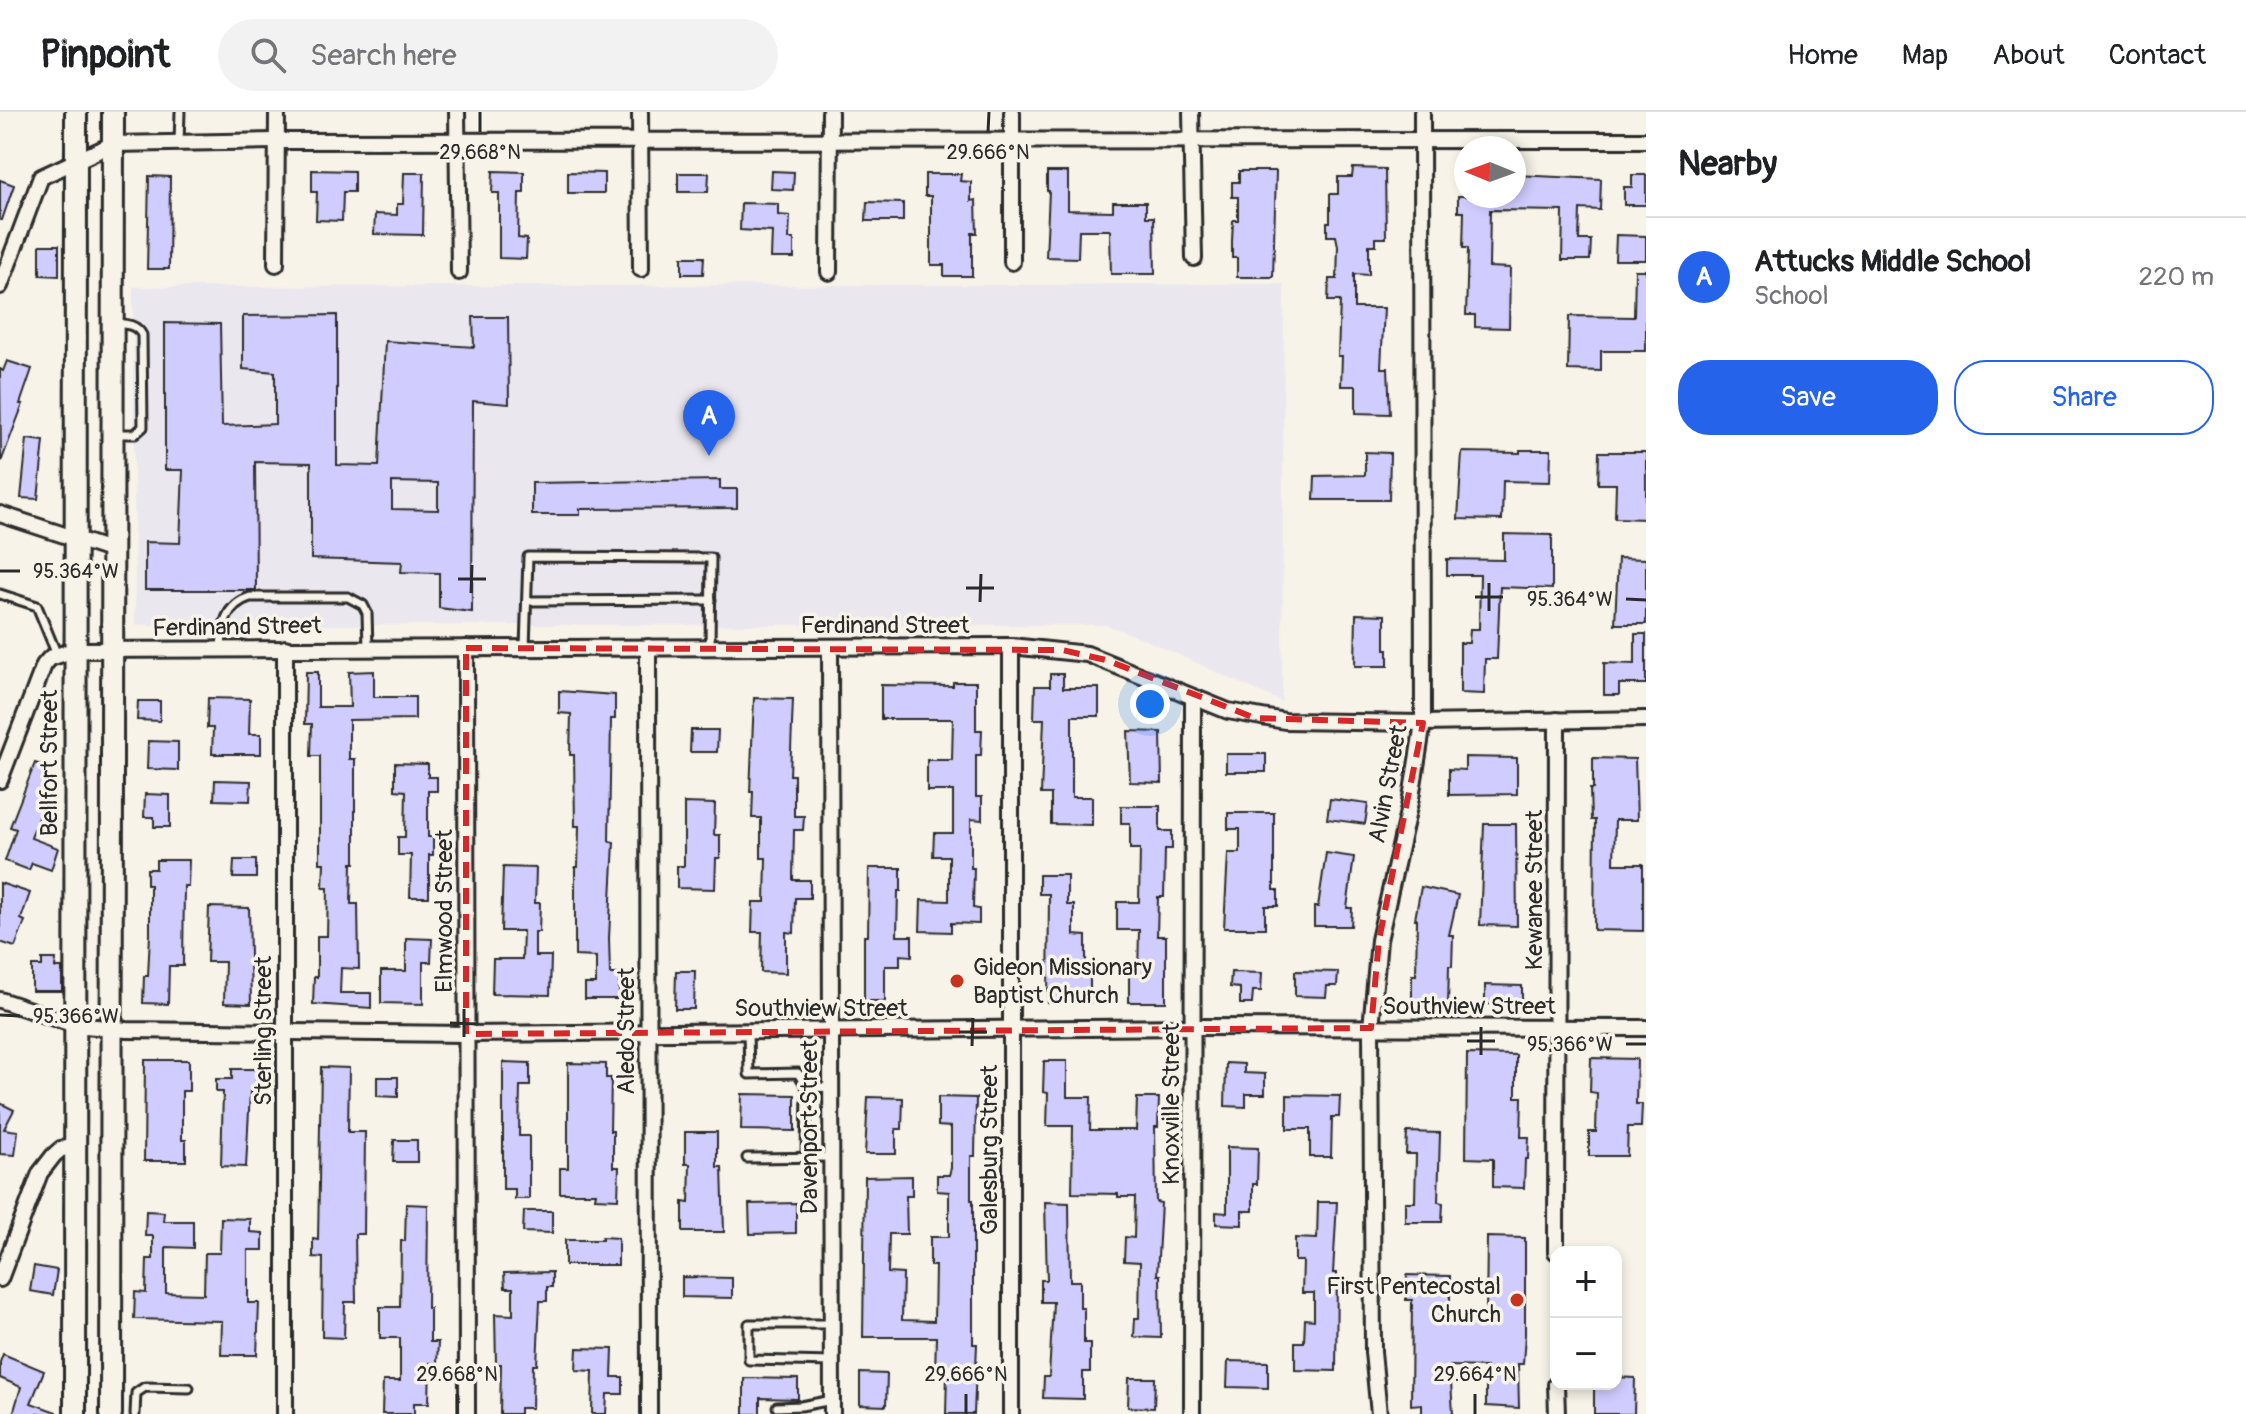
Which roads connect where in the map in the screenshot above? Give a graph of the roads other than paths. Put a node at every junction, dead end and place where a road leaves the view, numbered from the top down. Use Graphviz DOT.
graph roads {
  1 [pos="76,112"];
  2 [pos="113,112"];
  3 [pos="180,112"];
  4 [pos="277,112"];
  5 [pos="457,112"];
  6 [pos="640,112"];
  7 [pos="830,112"];
  8 [pos="1012,112"];
  9 [pos="1191,112"];
  10 [pos="1422,112"];
  11 [pos="1422,139"];
  12 [pos="640,140"];
  13 [pos="1012,140"];
  14 [pos="1646,140"];
  15 [pos="277,141"];
  16 [pos="830,141"];
  17 [pos="1192,141"];
  18 [pos="179,142"];
  19 [pos="457,142"];
  20 [pos="113,144"];
  21 [pos="75,161"];
  22 [pos="1194,258"];
  23 [pos="1012,262"];
  24 [pos="276,264"];
  25 [pos="641,269"];
  26 [pos="459,272"];
  27 [pos="829,272"];
  28 [pos="0,286"];
  29 [pos="113,330"];
  30 [pos="77,337"];
  31 [pos="113,434"];
  32 [pos="0,514"];
  33 [pos="75,539"];
  34 [pos="113,551"];
  35 [pos="0,594"];
  36 [pos="711,600"];
  37 [pos="527,601"];
  38 [pos="1011,646"];
  39 [pos="648,647"];
  40 [pos="710,647"];
  41 [pos="285,648"];
  42 [pos="368,648"];
  43 [pos="466,648"];
  44 [pos="525,648"];
  45 [pos="830,648"];
  46 [pos="221,649"];
  47 [pos="112,650"];
  48 [pos="65,652"];
  49 [pos="1193,699"];
  50 [pos="1646,719"];
  51 [pos="1557,720"];
  52 [pos="1423,723"];
  53 [pos="0,780"];
  54 [pos="112,837"];
  55 [pos="75,838"];
  56 [pos="0,1000"];
  57 [pos="75,1025"];
  58 [pos="1193,1027"];
  59 [pos="1555,1027"];
  60 [pos="1011,1028"];
  61 [pos="1371,1028"];
  62 [pos="1646,1028"];
  63 [pos="112,1029"];
  64 [pos="748,1030"];
  65 [pos="284,1031"];
  66 [pos="830,1031"];
  67 [pos="648,1032"];
  68 [pos="466,1034"];
  69 [pos="831,1087"];
  70 [pos="807,1088"];
  71 [pos="74,1147"];
  72 [pos="806,1157"];
  73 [pos="831,1157"];
  74 [pos="747,1158"];
  75 [pos="75,1211"];
  76 [pos="112,1211"];
  77 [pos="1556,1246"];
  78 [pos="0,1279"];
  79 [pos="831,1324"];
  80 [pos="831,1362"];
  81 [pos="189,1388"];
  82 [pos="1556,1390"];
  83 [pos="111,1393"];
  84 [pos="136,1393"];
  85 [pos="777,1407"];
  86 [pos="832,1407"];
  87 [pos="75,1414"];
  88 [pos="111,1414"];
  89 [pos="135,1414"];
  90 [pos="285,1414"];
  91 [pos="467,1414"];
  92 [pos="649,1414"];
  93 [pos="1011,1414"];
  94 [pos="1192,1414"];
  95 [pos="1379,1414"];
  96 [pos="1557,1414"];
  1 -- 21 [label="main road, Bellfort Street"];
  2 -- 20 [label="main road"];
  3 -- 18 [label="lane"];
  4 -- 15 [label="street"];
  5 -- 19 [label="street"];
  6 -- 12 [label="street"];
  7 -- 16 [label="street"];
  8 -- 13 [label="street"];
  9 -- 17 [label="street"];
  10 -- 11 [label="street, Alvin Street"];
  11 -- 14 [label="street"];
  11 -- 17 [label="street"];
  11 -- 52 [label="street, Alvin Street"];
  12 -- 16 [label="street"];
  12 -- 19 [label="street"];
  12 -- 25 [label="street"];
  13 -- 16 [label="street"];
  13 -- 17 [label="street"];
  13 -- 23 [label="street"];
  15 -- 18 [label="street"];
  15 -- 19 [label="street"];
  15 -- 24 [label="street"];
  16 -- 27 [label="street"];
  17 -- 22 [label="street"];
  18 -- 20 [label="street"];
  19 -- 26 [label="street"];
  20 -- 21 [label="street"];
  20 -- 29 [label="main road"];
  21 -- 28 [label="street"];
  21 -- 30 [label="main road, Bellfort Street"];
  29 -- 30 [label="main road"];
  29 -- 31 [label="main road"];
  29 -- 31 [label="lane"];
  30 -- 33 [label="main road, Bellfort Street"];
  31 -- 34 [label="main road"];
  32 -- 33 [label="street"];
  33 -- 34 [label="street"];
  33 -- 48 [label="main road, Bellfort Street"];
  34 -- 47 [label="main road"];
  35 -- 48 [label="lane"];
  36 -- 37 [label="lane"];
  36 -- 37 [label="lane"];
  36 -- 40 [label="lane"];
  37 -- 44 [label="lane"];
  38 -- 45 [label="street, Ferdinand Street"];
  38 -- 49 [label="street, Ferdinand Street"];
  38 -- 60 [label="street, Galesburg Street"];
  39 -- 40 [label="street, Ferdinand Street"];
  39 -- 44 [label="street, Ferdinand Street"];
  39 -- 67 [label="street, Aledo Street"];
  40 -- 45 [label="street, Ferdinand Street"];
  41 -- 42 [label="street, Ferdinand Street"];
  41 -- 46 [label="street, Ferdinand Street"];
  41 -- 65 [label="street, Sterling Street"];
  42 -- 43 [label="street, Ferdinand Street"];
  42 -- 46 [label="lane"];
  43 -- 44 [label="street, Ferdinand Street"];
  43 -- 68 [label="street, Elmwood Street"];
  45 -- 66 [label="street, Davenport Street"];
  46 -- 47 [label="street, Ferdinand Street"];
  47 -- 48 [label="street, Ferdinand Street"];
  47 -- 54 [label="main road"];
  48 -- 53 [label="street"];
  48 -- 55 [label="main road, Bellfort Street"];
  49 -- 52 [label="street, Ferdinand Street"];
  49 -- 58 [label="street, Knoxville Street"];
  50 -- 51 [label="street, Ferdinand Street"];
  51 -- 52 [label="street, Ferdinand Street"];
  51 -- 59 [label="street, Kewanee Street"];
  52 -- 61 [label="street, Alvin Street"];
  54 -- 55 [label="main road"];
  54 -- 63 [label="main road"];
  55 -- 57 [label="main road, Bellfort Street"];
  56 -- 57 [label="street, Southview Street"];
  57 -- 63 [label="street, Southview Street"];
  57 -- 71 [label="main road, Bellfort Street"];
  58 -- 60 [label="street, Southview Street"];
  58 -- 61 [label="street, Southview Street"];
  58 -- 94 [label="street, Knoxville Street"];
  59 -- 61 [label="street, Southview Street"];
  59 -- 62 [label="street, Southview Street"];
  59 -- 77 [label="street, Kewanee Street"];
  60 -- 66 [label="street, Southview Street"];
  60 -- 93 [label="street, Galesburg Street"];
  61 -- 95 [label="street, Alvin Street"];
  63 -- 65 [label="street, Southview Street"];
  63 -- 76 [label="main road"];
  64 -- 66 [label="street, Southview Street"];
  64 -- 67 [label="street, Southview Street"];
  64 -- 70 [label="lane"];
  65 -- 68 [label="street, Southview Street"];
  65 -- 90 [label="street, Sterling Street"];
  66 -- 69 [label="street, Davenport Street"];
  67 -- 68 [label="street, Southview Street"];
  67 -- 92 [label="street, Aledo Street"];
  68 -- 91 [label="street, Elmwood Street"];
  69 -- 70 [label="lane"];
  69 -- 73 [label="street, Davenport Street"];
  70 -- 72 [label="lane"];
  71 -- 75 [label="main road, Bellfort Street"];
  71 -- 78 [label="street"];
  72 -- 73 [label="lane"];
  72 -- 74 [label="lane"];
  73 -- 79 [label="street, Davenport Street"];
  75 -- 76 [label="main road"];
  75 -- 87 [label="main road, Bellfort Street"];
  76 -- 83 [label="main road"];
  79 -- 80 [label="street, Davenport Street"];
  79 -- 80 [label="lane"];
  80 -- 86 [label="street, Davenport Street"];
  81 -- 84 [label="lane"];
  82 -- 96 [label="street"];
  83 -- 84 [label="lane"];
  83 -- 88 [label="main road"];
  84 -- 89 [label="lane"];
  85 -- 86 [label="lane"];
}
